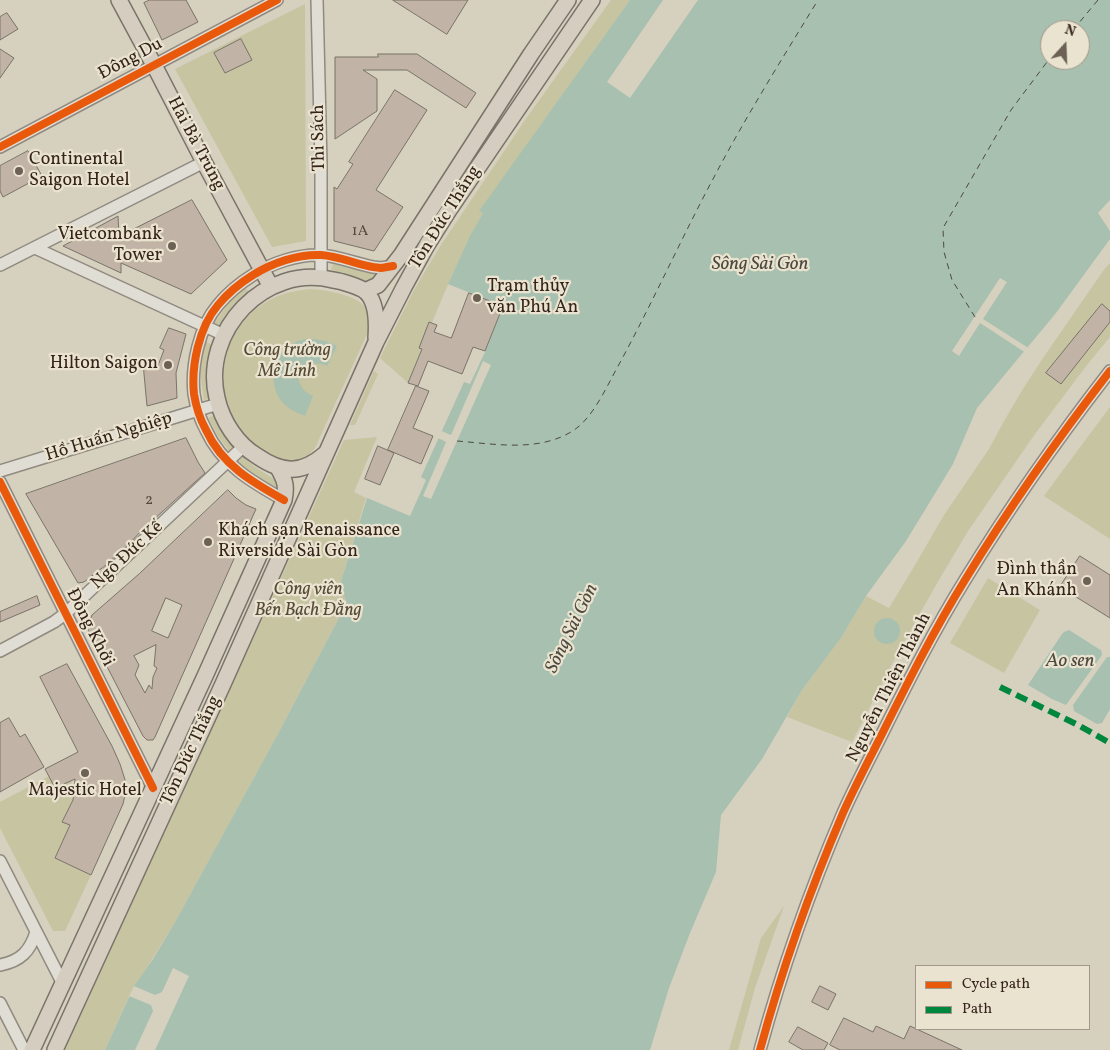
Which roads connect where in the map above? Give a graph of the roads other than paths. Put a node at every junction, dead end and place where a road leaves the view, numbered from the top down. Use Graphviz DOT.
graph roads {
  1 [pos="119,0"];
  2 [pos="277,0"];
  3 [pos="317,0"];
  4 [pos="568,0"];
  5 [pos="592,0"];
  6 [pos="154,65"];
  7 [pos="0,147"];
  8 [pos="204,162"];
  9 [pos="35,248"];
  10 [pos="322,255"];
  11 [pos="0,265"];
  12 [pos="393,266"];
  13 [pos="262,269"];
  14 [pos="321,277"];
  15 [pos="271,287"];
  16 [pos="365,291"];
  17 [pos="205,327"];
  18 [pos="224,335"];
  19 [pos="376,342"];
  20 [pos="1110,371"];
  21 [pos="218,404"];
  22 [pos="197,411"];
  23 [pos="244,446"];
  24 [pos="327,452"];
  25 [pos="228,462"];
  26 [pos="278,468"];
  27 [pos="0,471"];
  28 [pos="0,482"];
  29 [pos="284,500"];
  30 [pos="65,614"];
  31 [pos="0,651"];
  32 [pos="153,788"];
  33 [pos="0,861"];
  34 [pos="36,932"];
  35 [pos="0,965"];
  36 [pos="63,984"];
  37 [pos="0,1003"];
  38 [pos="24,1050"];
  39 [pos="32,1050"];
  40 [pos="55,1050"];
  41 [pos="760,1050"];
  1 -- 6 [label="main road, Hai Bà Trưng"];
  2 -- 6 [label="street, Đông Du"];
  3 -- 10 [label="street, Thi Sách"];
  4 -- 12 [label="main road, Tôn Đức Thắng"];
  5 -- 19 [label="main road, Tôn Đức Thắng"];
  6 -- 7 [label="street, Đông Du"];
  6 -- 8 [label="main road, Hai Bà Trưng"];
  8 -- 9 [label="street"];
  8 -- 13 [label="main road, Hai Bà Trưng"];
  9 -- 11 [label="street"];
  9 -- 17 [label="street"];
  10 -- 12 [label="street"];
  10 -- 13 [label="street"];
  10 -- 14 [label="street, Thi Sách"];
  12 -- 16 [label="main road, Tôn Đức Thắng"];
  13 -- 15 [label="main road, Hai Bà Trưng"];
  13 -- 17 [label="street"];
  14 -- 15 [label="main road"];
  14 -- 16 [label="main road"];
  15 -- 18 [label="main road"];
  16 -- 19 [label="main road"];
  17 -- 18 [label="street"];
  17 -- 22 [label="street"];
  18 -- 21 [label="main road"];
  19 -- 24 [label="main road, Tôn Đức Thắng"];
  20 -- 41 [label="street, Nguyễn Thiện Thành"];
  21 -- 22 [label="street, Hồ Huấn Nghiệp"];
  21 -- 23 [label="main road"];
  22 -- 25 [label="street"];
  22 -- 27 [label="street, Hồ Huấn Nghiệp"];
  23 -- 25 [label="street, Ngô Ðức Kế"];
  23 -- 26 [label="main road"];
  24 -- 26 [label="main road"];
  24 -- 40 [label="main road, Tôn Ðức Thắng"];
  25 -- 29 [label="street"];
  25 -- 30 [label="street, Ngô Ðức Kế"];
  26 -- 29 [label="main road, Tôn Ðức Thắng"];
  28 -- 30 [label="street, Ðồng Khởi"];
  29 -- 32 [label="main road, Tôn Ðức Thắng"];
  30 -- 31 [label="street, Ngô Ðức Kế"];
  30 -- 32 [label="street, Ðồng Khởi"];
  32 -- 36 [label="main road, Tôn Ðức Thắng"];
  33 -- 34 [label="street"];
  34 -- 35 [label="street"];
  34 -- 36 [label="street"];
  36 -- 39 [label="main road, Tôn Ðức Thắng"];
  37 -- 38 [label="street"];
}
